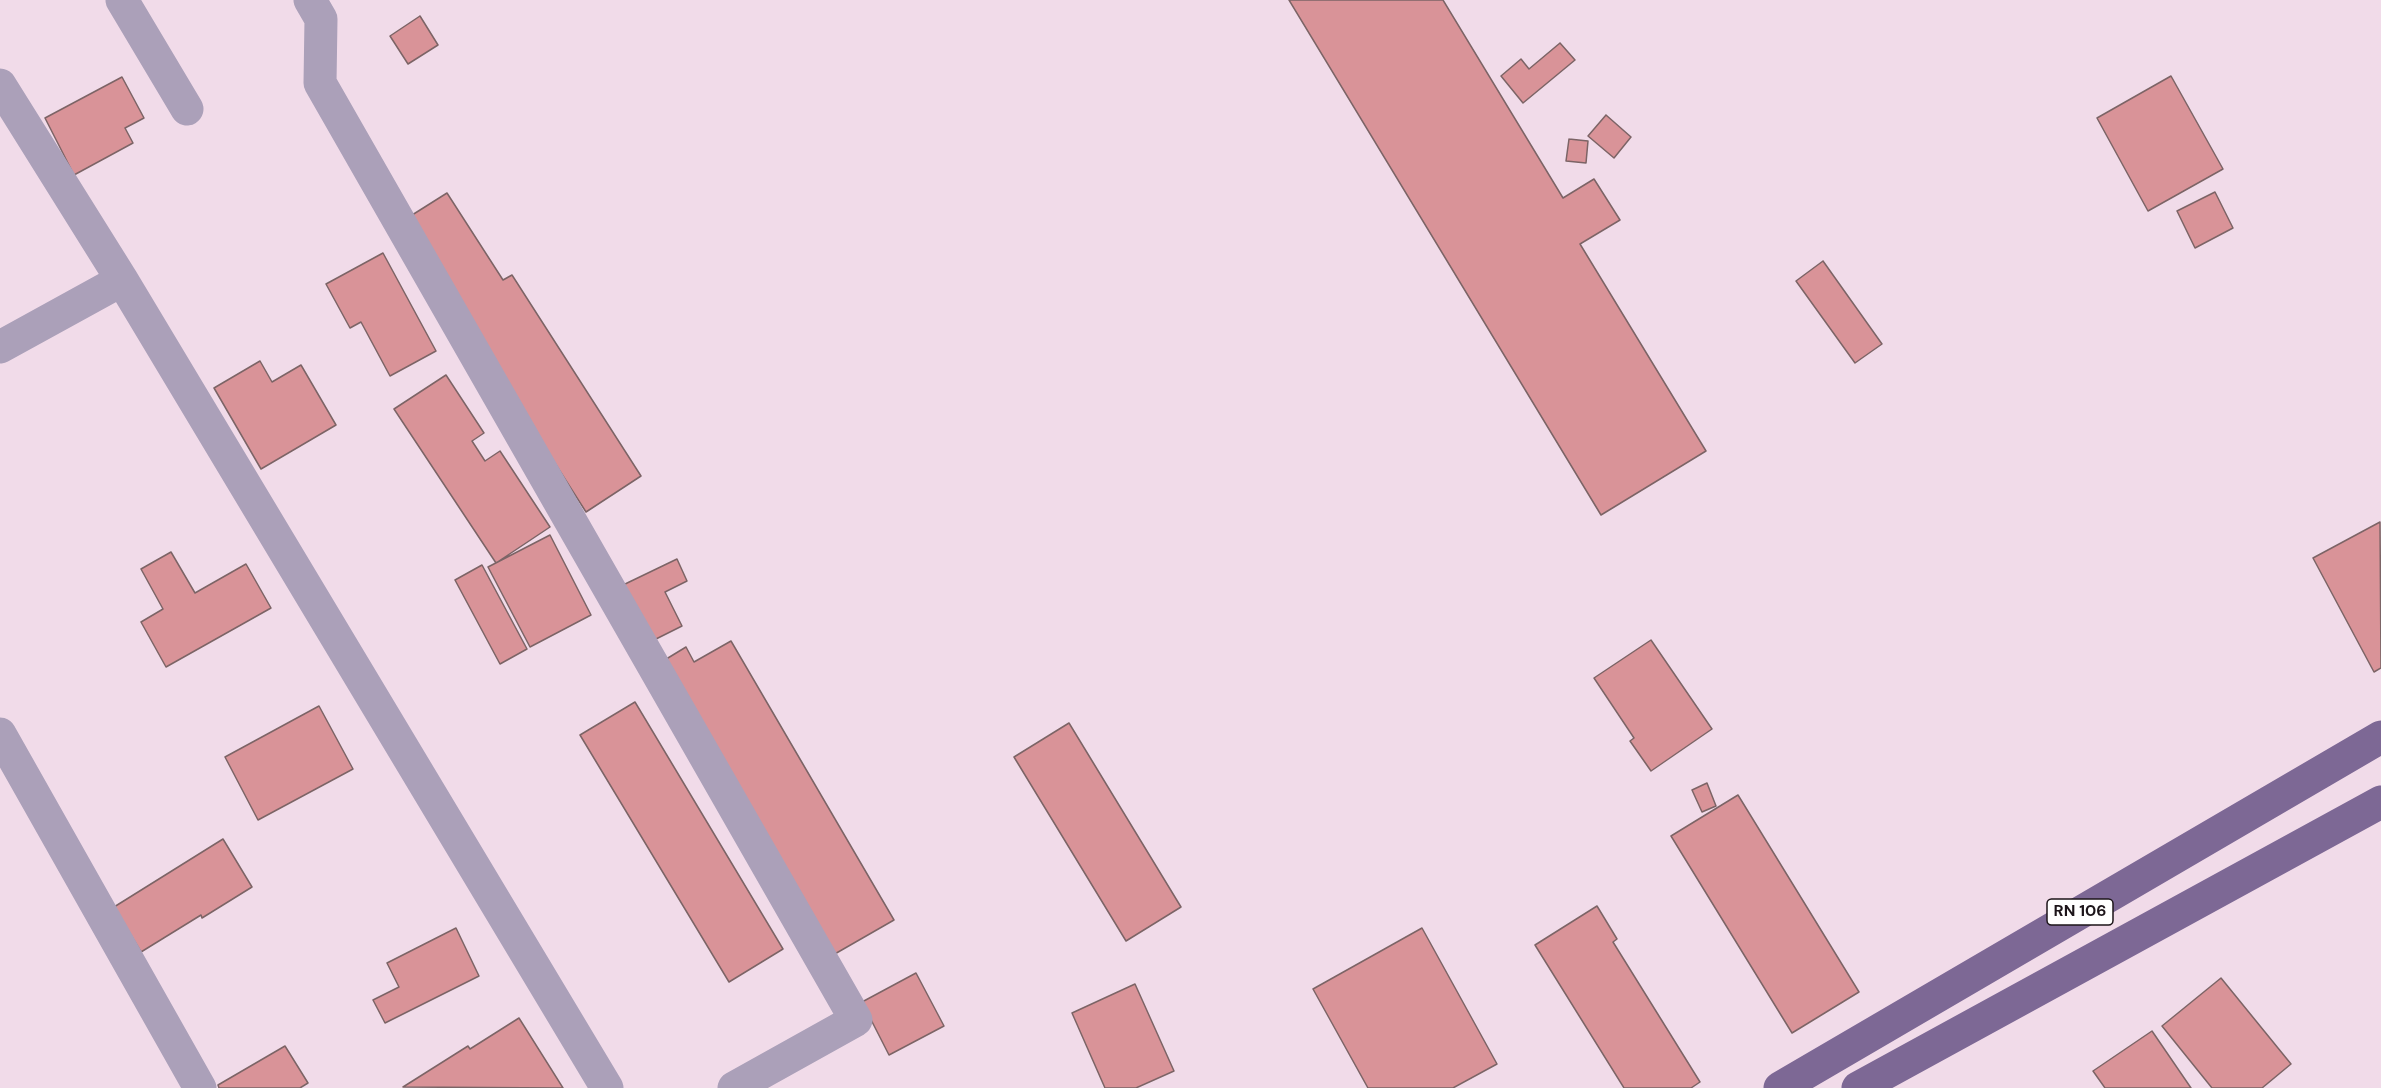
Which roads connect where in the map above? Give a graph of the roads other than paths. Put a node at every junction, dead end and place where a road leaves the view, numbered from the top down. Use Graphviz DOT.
graph roads {
  1 [pos="122,0"];
  2 [pos="310,0"];
  3 [pos="0,85"];
  4 [pos="187,109"];
  5 [pos="122,280"];
  6 [pos="0,347"];
  7 [pos="0,734"];
  8 [pos="2381,737"];
  9 [pos="2381,802"];
  10 [pos="200,1088"];
  11 [pos="607,1088"];
  12 [pos="734,1088"];
  13 [pos="1780,1088"];
  14 [pos="1858,1088"];
  1 -- 4 [label="street"];
  2 -- 12 [label="street"];
  3 -- 5 [label="street"];
  5 -- 6 [label="street"];
  5 -- 11 [label="street"];
  7 -- 10 [label="street"];
  8 -- 13 [label="main road, RN 106"];
  9 -- 14 [label="main road, RN 106"];
}
